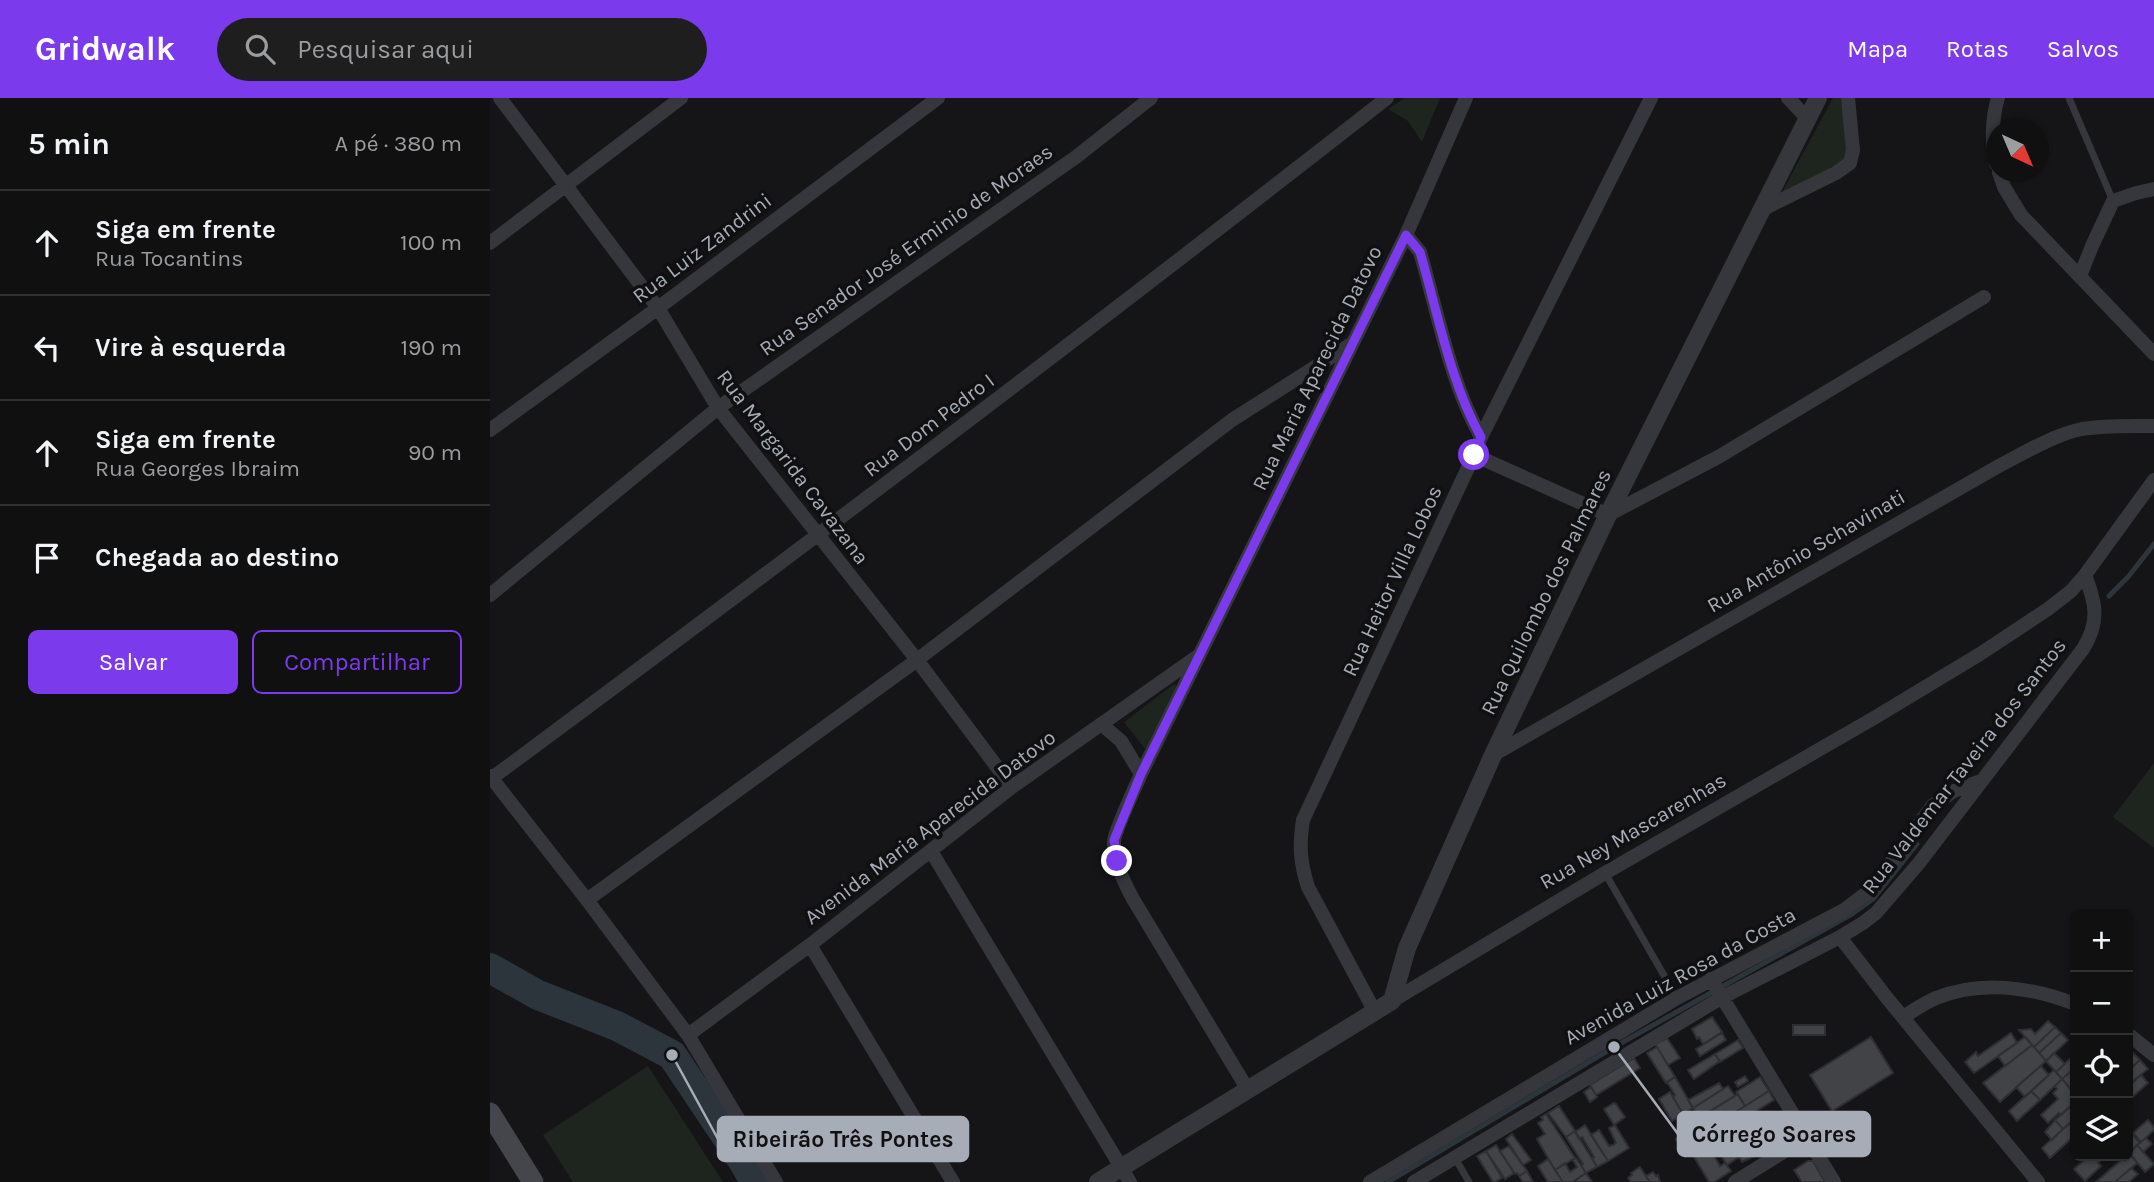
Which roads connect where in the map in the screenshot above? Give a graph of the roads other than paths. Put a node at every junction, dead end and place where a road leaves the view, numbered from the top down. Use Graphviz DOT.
graph roads {
  1 [pos="500,98"];
  2 [pos="681,98"];
  3 [pos="938,98"];
  4 [pos="1151,98"];
  5 [pos="1387,98"];
  6 [pos="1466,98"];
  7 [pos="1651,98"];
  8 [pos="1788,98"];
  9 [pos="1818,98"];
  10 [pos="1848,98"];
  11 [pos="1998,98"];
  12 [pos="2068,98"];
  13 [pos="1807,118"];
  14 [pos="1994,119"];
  15 [pos="2002,182"];
  16 [pos="567,186"];
  17 [pos="2154,189"];
  18 [pos="2113,201"];
  19 [pos="1759,211"];
  20 [pos="1406,235"];
  21 [pos="490,243"];
  22 [pos="2080,276"];
  23 [pos="1984,297"];
  24 [pos="658,308"];
  25 [pos="1354,343"];
  26 [pos="2154,354"];
  27 [pos="718,408"];
  28 [pos="2154,426"];
  29 [pos="490,430"];
  30 [pos="1481,437"];
  31 [pos="1474,455"];
  32 [pos="2154,480"];
  33 [pos="1608,515"];
  34 [pos="818,537"];
  35 [pos="2085,575"];
  36 [pos="490,595"];
  37 [pos="1200,654"];
  38 [pos="917,660"];
  39 [pos="1101,724"];
  40 [pos="1493,755"];
  41 [pos="1141,774"];
  42 [pos="491,777"];
  43 [pos="1984,779"];
  44 [pos="1012,787"];
  45 [pos="930,851"];
  46 [pos="1605,873"];
  47 [pos="587,900"];
  48 [pos="1840,937"];
  49 [pos="810,945"];
  50 [pos="1716,989"];
  51 [pos="1677,998"];
  52 [pos="1392,1001"];
  53 [pos="2070,1002"];
  54 [pos="1375,1012"];
  55 [pos="1902,1017"];
  56 [pos="688,1035"];
  57 [pos="2129,1035"];
  58 [pos="2154,1055"];
  59 [pos="1248,1090"];
  60 [pos="490,1113"];
  61 [pos="1807,1137"];
  62 [pos="1455,1158"];
  63 [pos="1126,1175"];
  64 [pos="533,1182"];
  65 [pos="776,1182"];
  66 [pos="953,1182"];
  67 [pos="1098,1182"];
  68 [pos="1370,1182"];
  69 [pos="1414,1182"];
  70 [pos="1469,1182"];
  71 [pos="1735,1182"];
  72 [pos="1835,1182"];
  73 [pos="2038,1182"];
  1 -- 16 [label="street, Rua Margarida Cavazana"];
  2 -- 16 [label="street"];
  3 -- 24 [label="street, Rua Luiz Zandrini"];
  4 -- 27 [label="street, Rua Senador José Erminio de Moraes"];
  5 -- 34 [label="street, Rua Dom Pedro I"];
  6 -- 20 [label="street, Rua Maria Aparecida Datovo"];
  7 -- 30 [label="street, Rua Heitor Villa Lobos"];
  8 -- 13 [label="street"];
  9 -- 13 [label="street, Rua Quilombo dos Palmares"];
  10 -- 19 [label="street"];
  11 -- 14 [label="street"];
  12 -- 18 [label="lane"];
  13 -- 19 [label="street, Rua Quilombo dos Palmares"];
  15 -- 22 [label="street"];
  16 -- 21 [label="street"];
  16 -- 24 [label="street, Rua Margarida Cavazana"];
  17 -- 18 [label="street"];
  18 -- 22 [label="street"];
  19 -- 33 [label="street, Rua Quilombo dos Palmares"];
  20 -- 25 [label="street, Rua Maria Aparecida Datovo"];
  20 -- 30 [label="street"];
  22 -- 26 [label="street"];
  23 -- 33 [label="street"];
  24 -- 27 [label="street, Rua Margarida Cavazana"];
  24 -- 29 [label="street, Rua Luiz Zandrini"];
  25 -- 37 [label="street, Rua Maria Aparecida Datovo"];
  25 -- 38 [label="street"];
  27 -- 34 [label="street, Rua Margarida Cavazana"];
  27 -- 36 [label="street, Rua Senador José Erminio de Moraes"];
  28 -- 40 [label="street, Rua Antônio Schavinati"];
  30 -- 31 [label="street, Rua Heitor Villa Lobos"];
  31 -- 33 [label="street"];
  31 -- 54 [label="street, Rua Heitor Villa Lobos"];
  32 -- 35 [label="street, Rua Ney Mascarenhas"];
  33 -- 40 [label="street, Rua Quilombo dos Palmares"];
  34 -- 38 [label="street, Rua Margarida Cavazana"];
  34 -- 42 [label="street, Rua Dom Pedro I"];
  35 -- 43 [label="street, Rua Valdemar Taveira dos Santos"];
  35 -- 46 [label="street, Rua Ney Mascarenhas"];
  37 -- 39 [label="street, Avenida Maria Aparecida Datovo"];
  37 -- 41 [label="street, Rua Maria Aparecida Datovo"];
  38 -- 44 [label="street, Rua Margarida Cavazana"];
  38 -- 47 [label="street"];
  39 -- 41 [label="street"];
  39 -- 44 [label="street, Avenida Maria Aparecida Datovo"];
  40 -- 52 [label="street, Rua Quilombo dos Palmares"];
  41 -- 59 [label="street, Rua Maria Aparecida Datovo"];
  42 -- 47 [label="street"];
  43 -- 48 [label="street, Rua Valdemar Taveira dos Santos"];
  43 -- 50 [label="street, Avenida Luiz Rosa da Costa"];
  44 -- 45 [label="street, Avenida Maria Aparecida Datovo"];
  45 -- 49 [label="street, Avenida Maria Aparecida Datovo"];
  45 -- 63 [label="street"];
  46 -- 51 [label="lane"];
  46 -- 52 [label="street, Rua Ney Mascarenhas"];
  47 -- 56 [label="street"];
  48 -- 50 [label="street, Rua Valdemar Taveira dos Santos"];
  48 -- 55 [label="street"];
  49 -- 56 [label="street, Avenida Maria Aparecida Datovo"];
  49 -- 66 [label="street"];
  50 -- 51 [label="street, Avenida Luiz Rosa da Costa"];
  50 -- 61 [label="street"];
  50 -- 62 [label="street, Rua Valdemar Taveira dos Santos"];
  51 -- 68 [label="street, Avenida Luiz Rosa da Costa"];
  52 -- 54 [label="street, Rua Ney Mascarenhas"];
  53 -- 55 [label="street"];
  54 -- 59 [label="street, Rua Ney Mascarenhas"];
  55 -- 73 [label="street"];
  56 -- 65 [label="street"];
  57 -- 58 [label="street"];
  59 -- 63 [label="street, Rua Ney Mascarenhas"];
  60 -- 64 [label="main road"];
  61 -- 71 [label="street"];
  61 -- 72 [label="street"];
  62 -- 69 [label="street, Rua Valdemar Taveira dos Santos"];
  62 -- 70 [label="lane"];
  63 -- 67 [label="street, Rua Ney Mascarenhas"];
}
